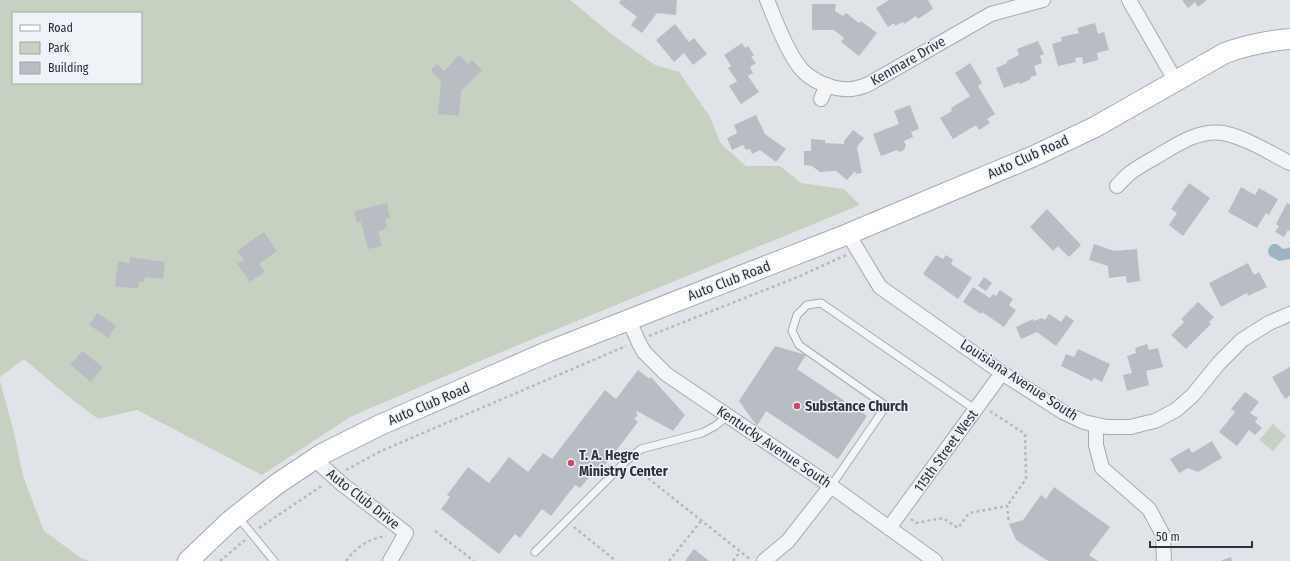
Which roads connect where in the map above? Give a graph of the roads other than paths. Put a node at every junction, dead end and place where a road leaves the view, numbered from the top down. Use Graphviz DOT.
graph roads {
  1 [pos="767,0"];
  2 [pos="1043,0"];
  3 [pos="1129,0"];
  4 [pos="1290,39"];
  5 [pos="1175,80"];
  6 [pos="827,85"];
  7 [pos="821,99"];
  8 [pos="1290,163"];
  9 [pos="1117,186"];
  10 [pos="848,234"];
  11 [pos="1290,314"];
  12 [pos="629,320"];
  13 [pos="1002,373"];
  14 [pos="978,407"];
  15 [pos="728,416"];
  16 [pos="1096,424"];
  17 [pos="314,459"];
  18 [pos="831,486"];
  19 [pos="236,516"];
  20 [pos="889,528"];
  21 [pos="535,552"];
  22 [pos="188,561"];
  23 [pos="274,561"];
  24 [pos="390,561"];
  25 [pos="764,561"];
  26 [pos="935,561"];
  27 [pos="1164,561"];
  1 -- 6 [label="street, Kenmare Drive"];
  2 -- 6 [label="street, Kenmare Drive"];
  3 -- 5 [label="street"];
  4 -- 5 [label="street, Auto Club Road"];
  5 -- 10 [label="street, Auto Club Road"];
  6 -- 7 [label="street"];
  8 -- 9 [label="street"];
  10 -- 12 [label="street, Auto Club Road"];
  10 -- 13 [label="street, Louisiana Avenue South"];
  11 -- 16 [label="street, Louisiana Avenue South"];
  12 -- 15 [label="street, Kentucky Avenue South"];
  12 -- 17 [label="street, Auto Club Road"];
  13 -- 14 [label="street, 115th Street West"];
  13 -- 16 [label="street, Louisiana Avenue South"];
  14 -- 18 [label="lane"];
  14 -- 20 [label="street, 115th Street West"];
  15 -- 18 [label="street, Kentucky Avenue South"];
  15 -- 21 [label="lane"];
  16 -- 27 [label="street"];
  17 -- 19 [label="street, Auto Club Road"];
  17 -- 24 [label="street, Auto Club Drive"];
  18 -- 20 [label="street, Kentucky Avenue South"];
  18 -- 25 [label="street"];
  19 -- 22 [label="street, Auto Club Road"];
  19 -- 23 [label="lane"];
  20 -- 26 [label="street, Kentucky Avenue South"];
}
